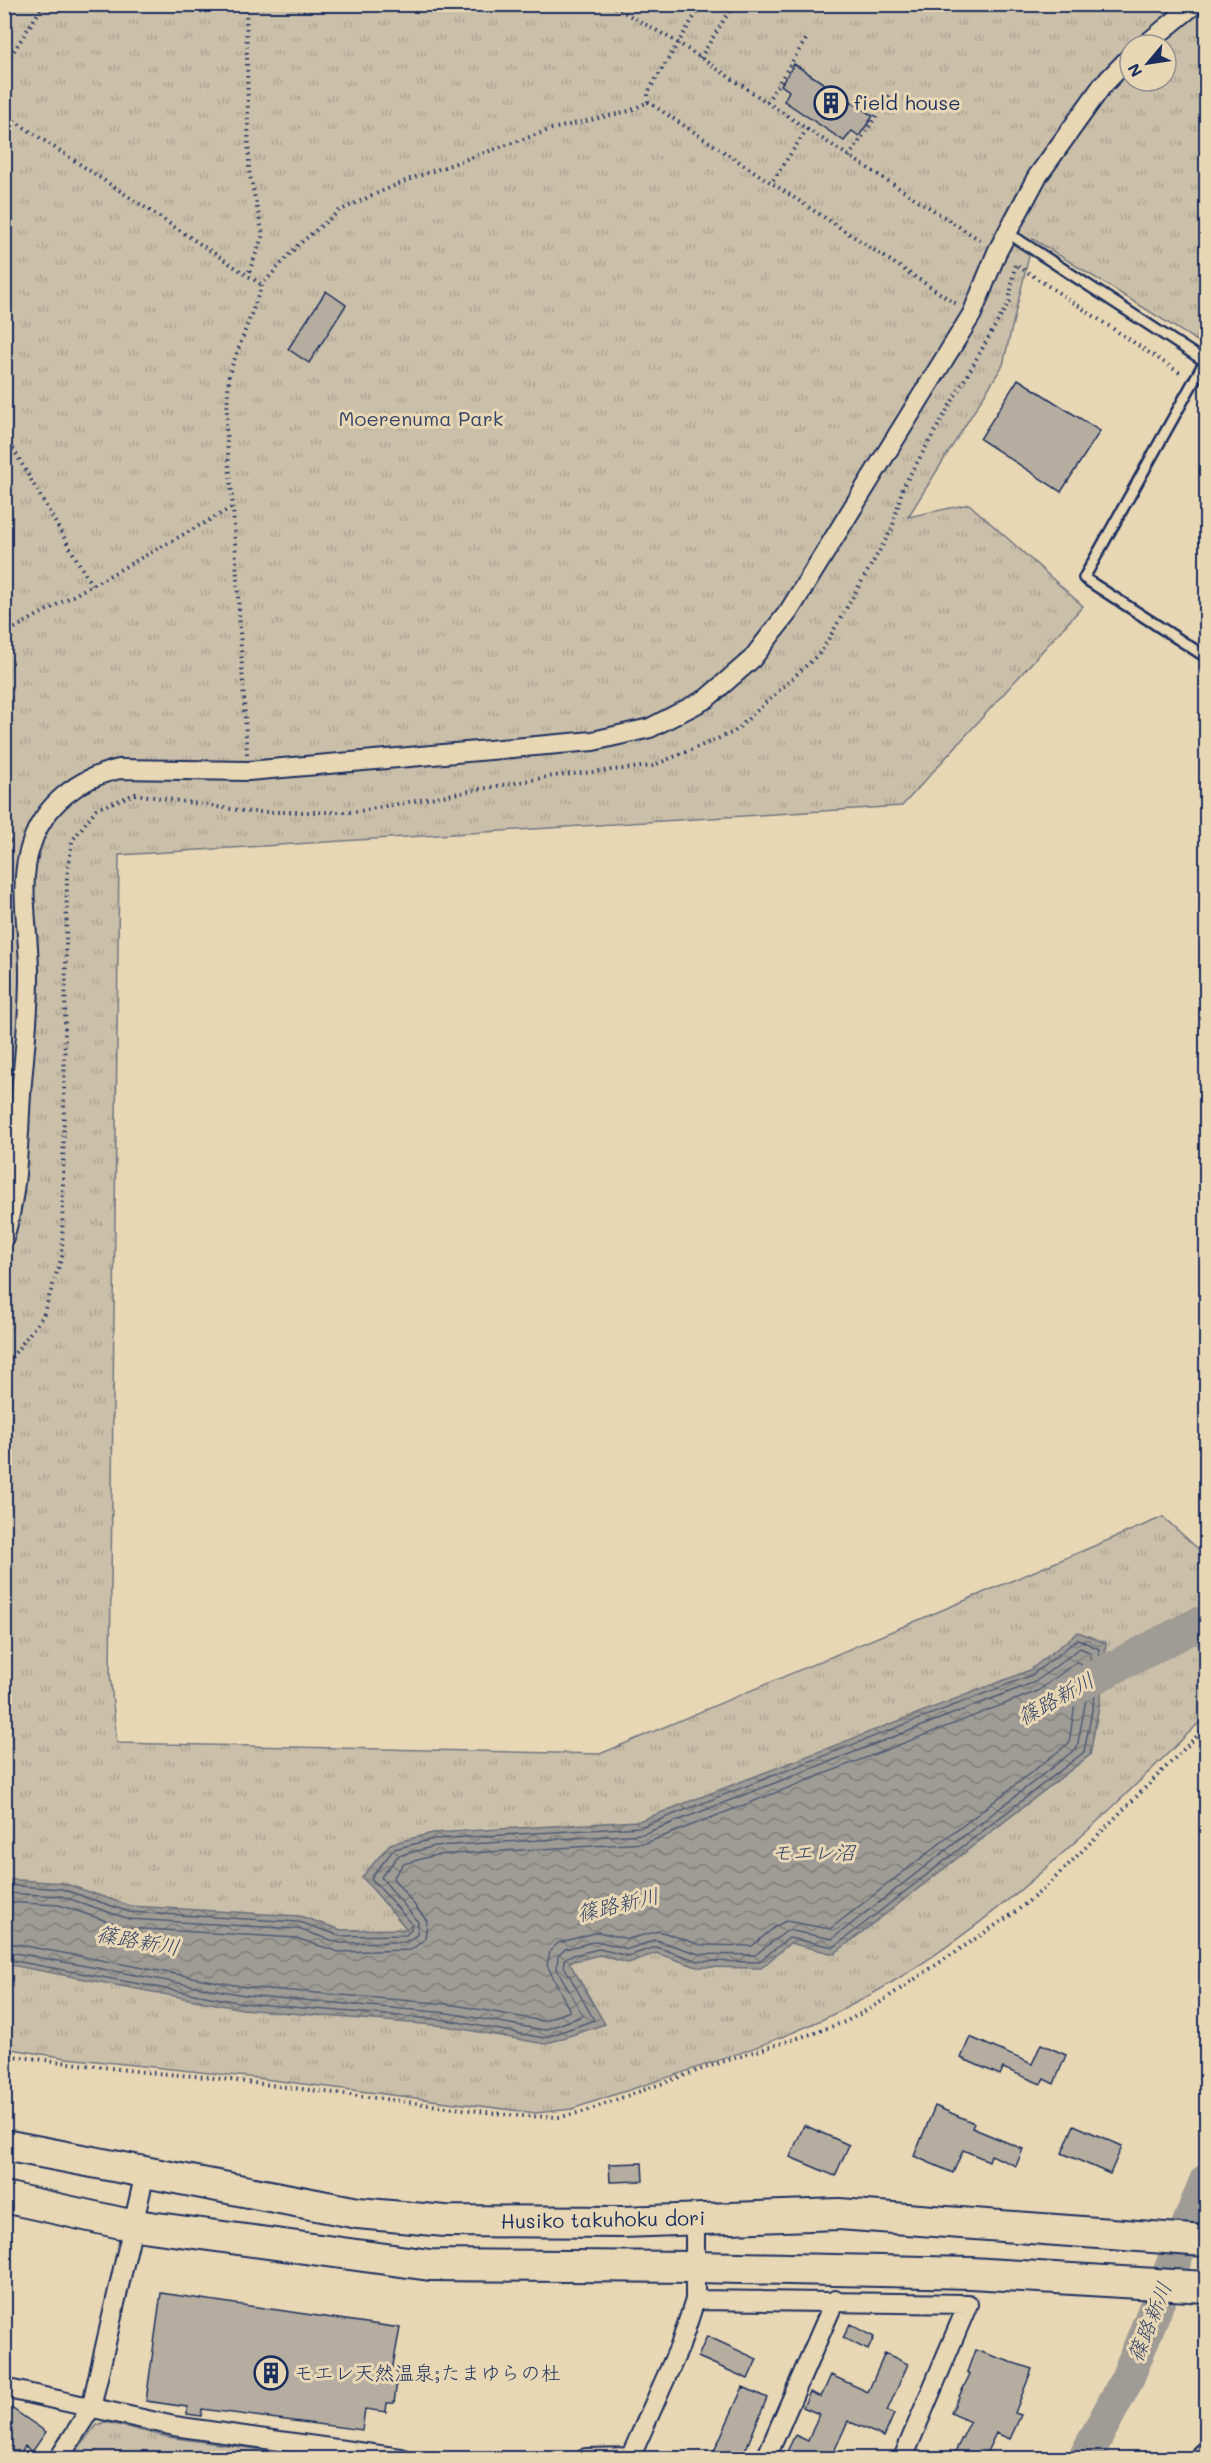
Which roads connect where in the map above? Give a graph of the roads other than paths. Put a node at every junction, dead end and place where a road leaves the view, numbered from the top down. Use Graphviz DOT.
graph roads {
  1 [pos="1195,4"];
  2 [pos="1160,33"];
  3 [pos="1118,69"];
  4 [pos="1008,233"];
  5 [pos="1206,362"];
  6 [pos="1206,657"];
  7 [pos="4,1239"];
  8 [pos="4,2145"];
  9 [pos="145,2173"];
  10 [pos="4,2197"];
  11 [pos="695,2219"];
  12 [pos="134,2224"];
  13 [pos="1206,2241"];
  14 [pos="696,2267"];
  15 [pos="1206,2287"];
  16 [pos="695,2300"];
  17 [pos="835,2300"];
  18 [pos="4,2388"];
  19 [pos="92,2408"];
  20 [pos="59,2458"];
  21 [pos="384,2458"];
  22 [pos="401,2458"];
  23 [pos="586,2458"];
  24 [pos="631,2458"];
  25 [pos="766,2458"];
  26 [pos="903,2458"];
  1 -- 2 [label="street"];
  3 -- 4 [label="street"];
  4 -- 5 [label="lane"];
  4 -- 7 [label="street"];
  5 -- 6 [label="lane"];
  8 -- 9 [label="main road, Husiko takuhoku dori"];
  9 -- 11 [label="main road, Husiko takuhoku dori"];
  9 -- 12 [label="street"];
  10 -- 12 [label="main road"];
  11 -- 13 [label="main road, Husiko takuhoku dori"];
  11 -- 14 [label="street"];
  12 -- 14 [label="main road"];
  12 -- 19 [label="street"];
  14 -- 15 [label="main road"];
  14 -- 16 [label="street"];
  16 -- 17 [label="street"];
  16 -- 24 [label="street"];
  17 -- 25 [label="street"];
  17 -- 26 [label="street"];
  18 -- 19 [label="street"];
  19 -- 20 [label="street"];
  19 -- 21 [label="street"];
  21 -- 22 [label="street"];
  23 -- 24 [label="street"];
}
